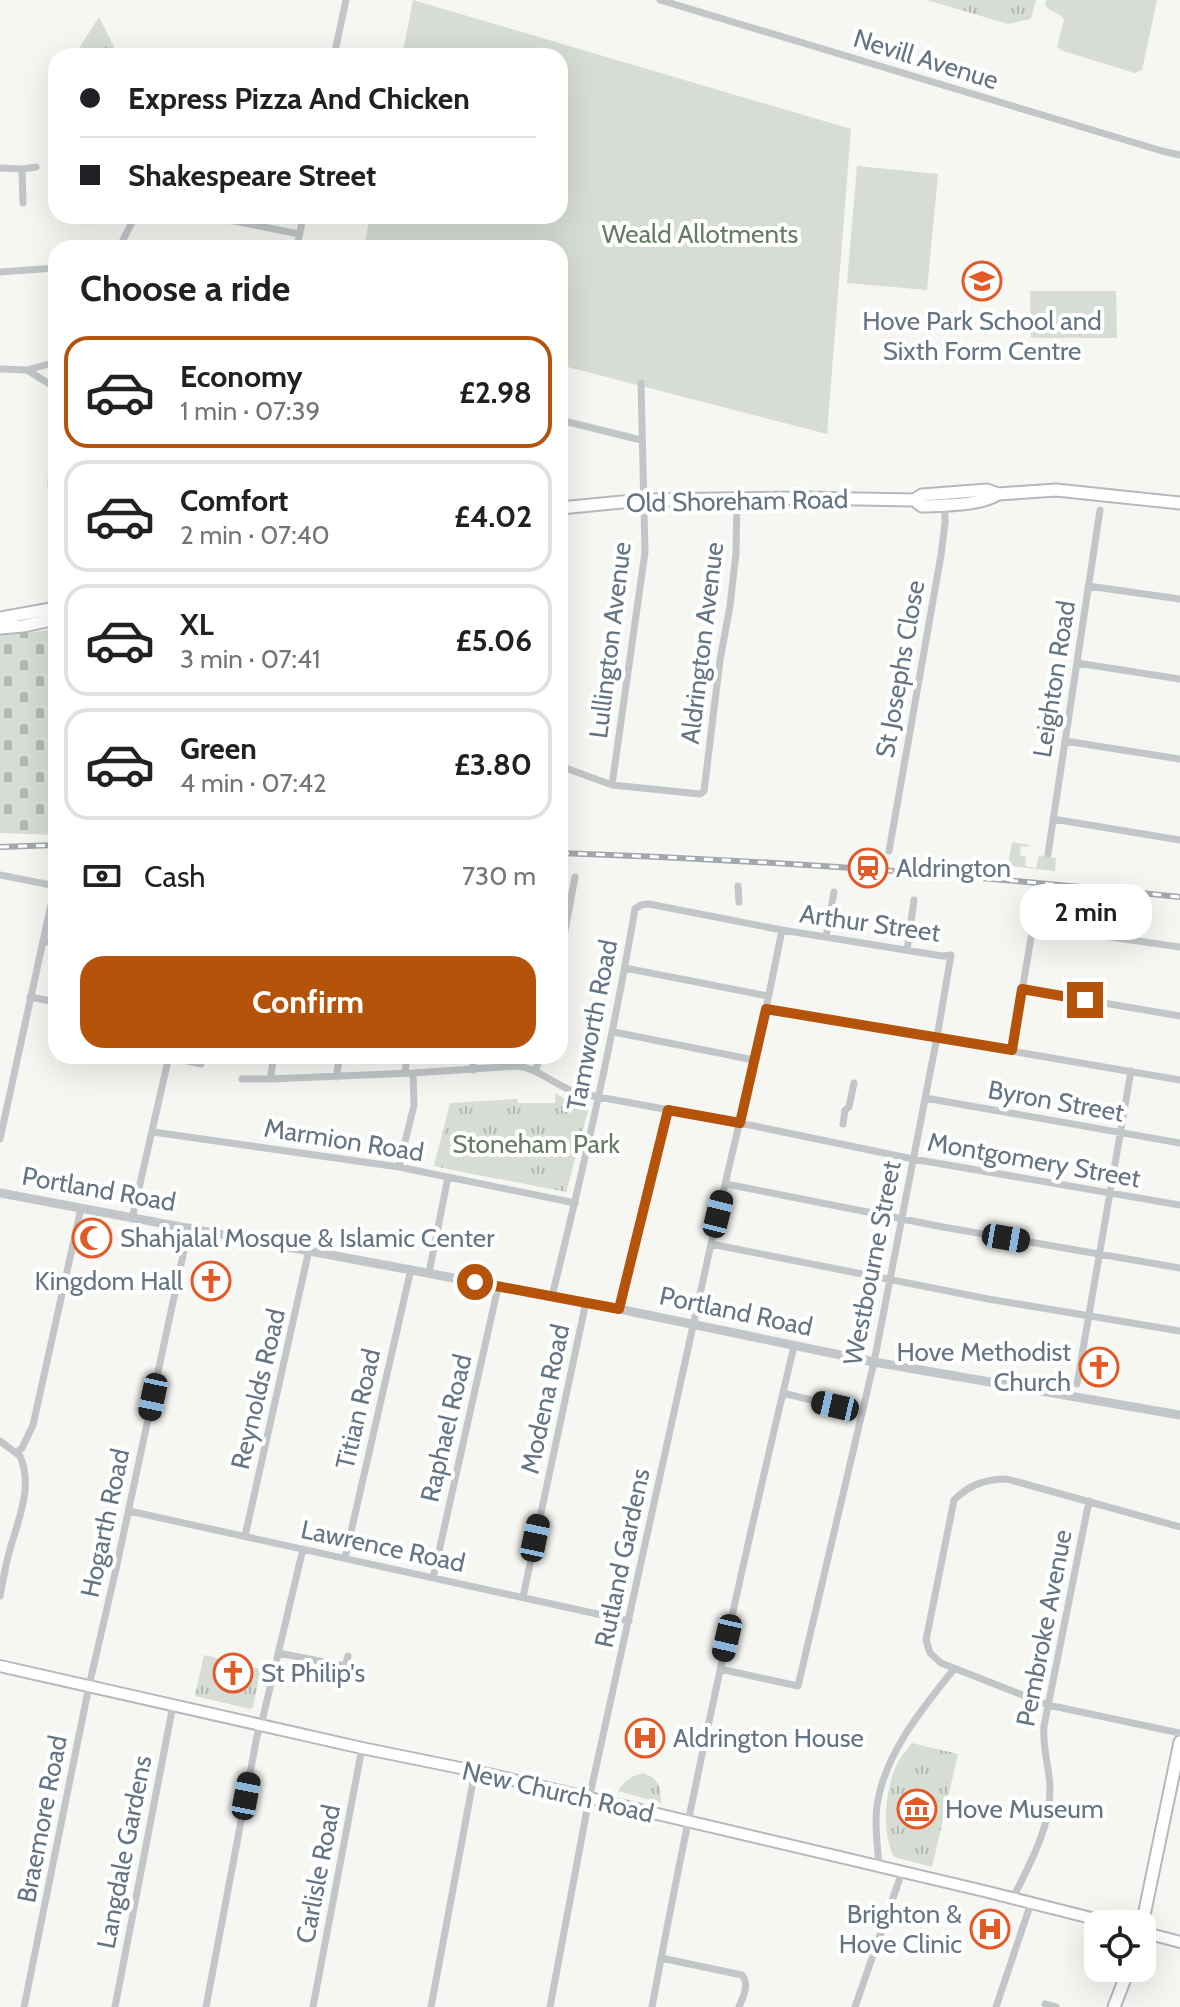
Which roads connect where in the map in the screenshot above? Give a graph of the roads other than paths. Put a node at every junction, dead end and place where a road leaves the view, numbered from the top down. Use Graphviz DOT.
graph roads {
  1 [pos="346,0"];
  2 [pos="660,0"];
  3 [pos="336,48"];
  4 [pos="1180,155"];
  5 [pos="36,167"];
  6 [pos="0,168"];
  7 [pos="22,169"];
  8 [pos="23,203"];
  9 [pos="249,224"];
  10 [pos="301,224"];
  11 [pos="299,234"];
  12 [pos="298,240"];
  13 [pos="48,269"];
  14 [pos="0,272"];
  15 [pos="48,364"];
  16 [pos="0,369"];
  17 [pos="27,370"];
  18 [pos="48,383"];
  19 [pos="641,383"];
  20 [pos="568,422"];
  21 [pos="641,440"];
  22 [pos="737,499"];
  23 [pos="945,499"];
  24 [pos="643,500"];
  25 [pos="1180,503"];
  26 [pos="568,507"];
  27 [pos="1100,510"];
  28 [pos="1088,586"];
  29 [pos="1180,599"];
  30 [pos="48,609"];
  31 [pos="0,618"];
  32 [pos="48,621"];
  33 [pos="0,628"];
  34 [pos="1077,663"];
  35 [pos="1180,679"];
  36 [pos="1065,741"];
  37 [pos="1180,759"];
  38 [pos="568,769"];
  39 [pos="612,785"];
  40 [pos="1053,819"];
  41 [pos="1180,840"];
  42 [pos="889,851"];
  43 [pos="1048,854"];
  44 [pos="0,875"];
  45 [pos="575,877"];
  46 [pos="48,884"];
  47 [pos="738,886"];
  48 [pos="834,892"];
  49 [pos="914,900"];
  50 [pos="571,902"];
  51 [pos="739,902"];
  52 [pos="641,905"];
  53 [pos="737,912"];
  54 [pos="568,917"];
  55 [pos="48,920"];
  56 [pos="735,921"];
  57 [pos="782,930"];
  58 [pos="826,937"];
  59 [pos="43,941"];
  60 [pos="48,942"];
  61 [pos="1180,947"];
  62 [pos="907,950"];
  63 [pos="951,955"];
  64 [pos="625,968"];
  65 [pos="1022,989"];
  66 [pos="768,996"];
  67 [pos="30,997"];
  68 [pos="48,1000"];
  69 [pos="766,1009"];
  70 [pos="1180,1016"];
  71 [pos="614,1032"];
  72 [pos="937,1037"];
  73 [pos="1012,1050"];
  74 [pos="754,1060"];
  75 [pos="168,1064"];
  76 [pos="273,1064"];
  77 [pos="338,1064"];
  78 [pos="408,1064"];
  79 [pos="473,1064"];
  80 [pos="538,1064"];
  81 [pos="473,1070"];
  82 [pos="535,1071"];
  83 [pos="1131,1071"];
  84 [pos="409,1073"];
  85 [pos="336,1077"];
  86 [pos="242,1079"];
  87 [pos="270,1079"];
  88 [pos="1180,1080"];
  89 [pos="854,1083"];
  90 [pos="600,1097"];
  91 [pos="925,1098"];
  92 [pos="668,1110"];
  93 [pos="740,1123"];
  94 [pos="843,1124"];
  95 [pos="153,1132"];
  96 [pos="1121,1132"];
  97 [pos="841,1133"];
  98 [pos="0,1139"];
  99 [pos="1180,1143"];
  100 [pos="839,1145"];
  101 [pos="913,1159"];
  102 [pos="399,1167"];
  103 [pos="448,1177"];
  104 [pos="726,1184"];
  105 [pos="0,1193"];
  106 [pos="1110,1193"];
  107 [pos="575,1203"];
  108 [pos="1180,1205"];
  109 [pos="81,1208"];
  110 [pos="132,1219"];
  111 [pos="901,1219"];
  112 [pos="189,1227"];
  113 [pos="711,1244"];
  114 [pos="309,1250"];
  115 [pos="1100,1254"];
  116 [pos="1180,1268"];
  117 [pos="411,1269"];
  118 [pos="429,1273"];
  119 [pos="890,1280"];
  120 [pos="498,1287"];
  121 [pos="552,1296"];
  122 [pos="586,1302"];
  123 [pos="619,1309"];
  124 [pos="1090,1316"];
  125 [pos="694,1325"];
  126 [pos="1180,1331"];
  127 [pos="794,1346"];
  128 [pos="874,1362"];
  129 [pos="1077,1384"];
  130 [pos="783,1393"];
  131 [pos="835,1406"];
  132 [pos="1180,1415"];
  133 [pos="0,1441"];
  134 [pos="17,1452"];
  135 [pos="1089,1501"];
  136 [pos="129,1511"];
  137 [pos="1180,1527"];
  138 [pos="245,1536"];
  139 [pos="303,1549"];
  140 [pos="345,1558"];
  141 [pos="433,1578"];
  142 [pos="0,1596"];
  143 [pos="523,1597"];
  144 [pos="629,1621"];
  145 [pos="278,1653"];
  146 [pos="348,1656"];
  147 [pos="0,1666"];
  148 [pos="720,1669"];
  149 [pos="954,1669"];
  150 [pos="89,1686"];
  151 [pos="173,1705"];
  152 [pos="1048,1705"];
  153 [pos="260,1725"];
  154 [pos="1180,1733"];
  155 [pos="1180,1742"];
  156 [pos="362,1748"];
  157 [pos="1178,1763"];
  158 [pos="475,1771"];
  159 [pos="589,1799"];
  160 [pos="687,1822"];
  161 [pos="879,1868"];
  162 [pos="902,1872"];
  163 [pos="1013,1898"];
  164 [pos="1031,1903"];
  165 [pos="1145,1910"];
  166 [pos="1084,1916"];
  167 [pos="1156,1936"];
  168 [pos="1180,1942"];
  169 [pos="661,1958"];
  170 [pos="1124,1982"];
  171 [pos="1045,2004"];
  172 [pos="24,2007"];
  173 [pos="115,2007"];
  174 [pos="206,2007"];
  175 [pos="313,2007"];
  176 [pos="431,2007"];
  177 [pos="550,2007"];
  178 [pos="652,2007"];
  179 [pos="739,2007"];
  180 [pos="855,2007"];
  181 [pos="996,2007"];
  182 [pos="1056,2007"];
  183 [pos="1114,2007"];
  1 -- 3 [label="street"];
  2 -- 4 [label="street, Nevill Avenue"];
  5 -- 7 [label="street"];
  6 -- 7 [label="street"];
  7 -- 8 [label="street"];
  9 -- 11 [label="street"];
  10 -- 11 [label="street"];
  11 -- 12 [label="street"];
  13 -- 14 [label="street"];
  15 -- 17 [label="street"];
  16 -- 17 [label="street"];
  17 -- 18 [label="street"];
  19 -- 21 [label="street, Lullington Avenue"];
  20 -- 21 [label="street"];
  21 -- 24 [label="street, Lullington Avenue"];
  22 -- 23 [label="main road, Old Shoreham Road"];
  22 -- 24 [label="main road, Old Shoreham Road"];
  22 -- 39 [label="street, Aldrington Avenue"];
  23 -- 25 [label="main road, Old Shoreham Road"];
  23 -- 42 [label="street, St Josephs Close"];
  24 -- 26 [label="main road, Old Shoreham Road"];
  24 -- 39 [label="street, Lullington Avenue"];
  27 -- 28 [label="street, Leighton Road"];
  28 -- 29 [label="street"];
  28 -- 34 [label="street, Leighton Road"];
  30 -- 31 [label="main road"];
  32 -- 33 [label="main road"];
  34 -- 35 [label="street"];
  34 -- 36 [label="street, Leighton Road"];
  36 -- 37 [label="street"];
  36 -- 40 [label="street, Leighton Road"];
  38 -- 39 [label="street"];
  40 -- 41 [label="street"];
  40 -- 43 [label="street, Leighton Road"];
  44 -- 46 [label="street"];
  45 -- 50 [label="street"];
  47 -- 51 [label="street"];
  48 -- 58 [label="street"];
  49 -- 62 [label="street"];
  50 -- 54 [label="street"];
  52 -- 56 [label="street, Arthur Street"];
  52 -- 64 [label="street, Tamworth Road"];
  53 -- 56 [label="street"];
  55 -- 59 [label="street"];
  56 -- 57 [label="street, Arthur Street"];
  57 -- 58 [label="street, Arthur Street"];
  57 -- 66 [label="street, Rutland Gardens"];
  58 -- 62 [label="street, Arthur Street"];
  59 -- 60 [label="street"];
  59 -- 67 [label="street"];
  61 -- 65 [label="street"];
  62 -- 63 [label="street, Arthur Street"];
  63 -- 72 [label="street, Westbourne Street"];
  64 -- 66 [label="street"];
  64 -- 71 [label="street, Tamworth Road"];
  65 -- 70 [label="street"];
  65 -- 73 [label="street"];
  66 -- 69 [label="street, Rutland Gardens"];
  67 -- 68 [label="street"];
  67 -- 98 [label="street"];
  69 -- 72 [label="street"];
  69 -- 74 [label="street, Rutland Gardens"];
  71 -- 74 [label="street"];
  71 -- 90 [label="street, Tamworth Road"];
  72 -- 73 [label="street"];
  72 -- 91 [label="street, Westbourne Street"];
  73 -- 83 [label="street"];
  74 -- 93 [label="street, Rutland Gardens"];
  75 -- 95 [label="street"];
  76 -- 87 [label="street"];
  77 -- 85 [label="street"];
  78 -- 84 [label="street"];
  79 -- 81 [label="street"];
  80 -- 82 [label="street"];
  81 -- 82 [label="street"];
  81 -- 84 [label="street"];
  82 -- 90 [label="street, Montgomery Street"];
  83 -- 88 [label="street"];
  83 -- 96 [label="street"];
  84 -- 85 [label="street"];
  84 -- 102 [label="street"];
  85 -- 87 [label="street"];
  86 -- 87 [label="street"];
  89 -- 94 [label="street"];
  90 -- 92 [label="street, Montgomery Street"];
  90 -- 107 [label="street, Tamworth Road"];
  91 -- 96 [label="street, Byron Street"];
  91 -- 101 [label="street, Westbourne Street"];
  92 -- 93 [label="street, Montgomery Street"];
  92 -- 123 [label="street"];
  93 -- 100 [label="street, Montgomery Street"];
  93 -- 104 [label="street, Rutland Gardens"];
  95 -- 102 [label="street, Marmion Road"];
  95 -- 110 [label="street"];
  96 -- 99 [label="street, Byron Street"];
  96 -- 106 [label="street"];
  97 -- 100 [label="street"];
  100 -- 101 [label="street, Montgomery Street"];
  101 -- 106 [label="street, Montgomery Street"];
  101 -- 111 [label="street, Westbourne Street"];
  102 -- 103 [label="street, Marmion Road"];
  103 -- 107 [label="street, Marmion Road"];
  103 -- 118 [label="street"];
  104 -- 111 [label="street"];
  104 -- 113 [label="street, Rutland Gardens"];
  105 -- 109 [label="street, Portland Road"];
  106 -- 108 [label="street, Montgomery Street"];
  106 -- 115 [label="street"];
  107 -- 121 [label="street, Tamworth Road"];
  109 -- 110 [label="street, Portland Road"];
  109 -- 134 [label="street"];
  110 -- 112 [label="street, Portland Road"];
  111 -- 115 [label="street"];
  111 -- 119 [label="street, Westbourne Street"];
  112 -- 114 [label="street, Portland Road"];
  112 -- 136 [label="street, Hogarth Road"];
  113 -- 119 [label="street"];
  113 -- 125 [label="street, Rutland Gardens"];
  114 -- 117 [label="street, Portland Road"];
  114 -- 138 [label="street, Reynolds Road"];
  115 -- 116 [label="street"];
  115 -- 124 [label="street"];
  117 -- 118 [label="street, Portland Road"];
  117 -- 140 [label="street, Titian Road"];
  118 -- 120 [label="street, Portland Road"];
  119 -- 124 [label="street"];
  119 -- 128 [label="street, Westbourne Street"];
  120 -- 121 [label="street, Portland Road"];
  120 -- 141 [label="street, Raphael Road"];
  121 -- 122 [label="street, Portland Road"];
  122 -- 123 [label="street, Portland Road"];
  122 -- 143 [label="street, Modena Road"];
  123 -- 125 [label="street, Portland Road"];
  124 -- 126 [label="street"];
  124 -- 129 [label="street"];
  125 -- 127 [label="street, Portland Road"];
  125 -- 144 [label="street, Rutland Gardens"];
  127 -- 128 [label="street, Portland Road"];
  127 -- 130 [label="street"];
  128 -- 132 [label="street, Portland Road"];
  128 -- 148 [label="street, Westbourne Street"];
  130 -- 131 [label="street"];
  130 -- 148 [label="street"];
  133 -- 134 [label="street"];
  134 -- 142 [label="street"];
  135 -- 137 [label="street"];
  135 -- 149 [label="street"];
  135 -- 152 [label="street, Pembroke Avenue"];
  136 -- 138 [label="street, Lawrence Road"];
  136 -- 150 [label="street, Hogarth Road"];
  138 -- 139 [label="street, Lawrence Road"];
  139 -- 140 [label="street, Lawrence Road"];
  139 -- 145 [label="street"];
  140 -- 141 [label="street, Lawrence Road"];
  141 -- 143 [label="street, Lawrence Road"];
  143 -- 144 [label="street, Lawrence Road"];
  144 -- 159 [label="street, Rutland Gardens"];
  145 -- 146 [label="street"];
  145 -- 153 [label="street"];
  147 -- 150 [label="main road, New Church Road"];
  148 -- 160 [label="street"];
  149 -- 152 [label="street"];
  149 -- 161 [label="street"];
  150 -- 151 [label="main road, New Church Road"];
  150 -- 172 [label="street, Braemore Road"];
  151 -- 153 [label="main road, New Church Road"];
  151 -- 173 [label="street, Langdale Gardens"];
  152 -- 154 [label="street"];
  152 -- 163 [label="street, Pembroke Avenue"];
  153 -- 156 [label="main road, New Church Road"];
  153 -- 174 [label="street"];
  155 -- 157 [label="main road"];
  156 -- 158 [label="main road, New Church Road"];
  156 -- 175 [label="street, Carlisle Road"];
  157 -- 165 [label="main road"];
  158 -- 159 [label="main road, New Church Road"];
  158 -- 176 [label="street"];
  159 -- 160 [label="main road, New Church Road"];
  159 -- 177 [label="street, Rutland Gardens"];
  160 -- 161 [label="main road, New Church Road"];
  160 -- 169 [label="street"];
  161 -- 162 [label="main road, New Church Road"];
  162 -- 163 [label="main road, New Church Road"];
  162 -- 180 [label="street"];
  163 -- 164 [label="main road, New Church Road"];
  164 -- 166 [label="main road, New Church Road"];
  164 -- 181 [label="street"];
  167 -- 168 [label="main road"];
  169 -- 178 [label="street"];
  169 -- 179 [label="street"];
  170 -- 183 [label="main road"];
  171 -- 182 [label="street"];
}
